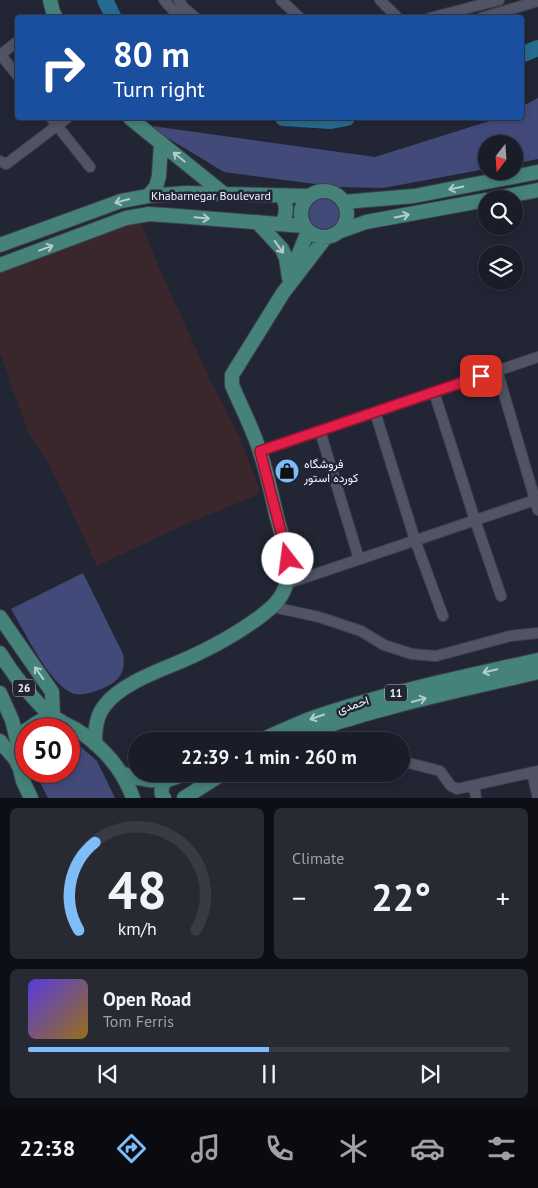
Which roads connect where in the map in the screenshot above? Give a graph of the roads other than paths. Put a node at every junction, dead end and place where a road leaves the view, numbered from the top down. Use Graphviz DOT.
graph roads {
  1 [pos="164,0"];
  2 [pos="179,0"];
  3 [pos="281,0"];
  4 [pos="380,0"];
  5 [pos="499,0"];
  6 [pos="538,1"];
  7 [pos="475,2"];
  8 [pos="177,15"];
  9 [pos="192,15"];
  10 [pos="297,15"];
  11 [pos="395,15"];
  12 [pos="438,15"];
  13 [pos="491,15"];
  14 [pos="15,42"];
  15 [pos="0,55"];
  16 [pos="15,72"];
  17 [pos="132,120"];
  18 [pos="54,121"];
  19 [pos="161,143"];
  20 [pos="0,161"];
  21 [pos="90,167"];
  22 [pos="538,172"];
  23 [pos="538,190"];
  24 [pos="523,193"];
  25 [pos="224,194"];
  26 [pos="148,196"];
  27 [pos="282,196"];
  28 [pos="310,196"];
  29 [pos="361,200"];
  30 [pos="478,201"];
  31 [pos="344,202"];
  32 [pos="257,222"];
  33 [pos="366,222"];
  34 [pos="282,224"];
  35 [pos="306,228"];
  36 [pos="332,235"];
  37 [pos="0,245"];
  38 [pos="0,265"];
  39 [pos="289,278"];
  40 [pos="284,292"];
  41 [pos="538,357"];
  42 [pos="497,370"];
  43 [pos="434,392"];
  44 [pos="375,412"];
  45 [pos="320,431"];
  46 [pos="260,451"];
  47 [pos="536,505"];
  48 [pos="475,520"];
  49 [pos="415,540"];
  50 [pos="359,559"];
  51 [pos="286,584"];
  52 [pos="501,596"];
  53 [pos="273,607"];
  54 [pos="0,616"];
  55 [pos="443,616"];
  56 [pos="538,633"];
  57 [pos="0,653"];
  58 [pos="538,660"];
  59 [pos="538,672"];
  60 [pos="20,683"];
  61 [pos="0,693"];
  62 [pos="53,718"];
  63 [pos="15,732"];
  64 [pos="80,732"];
  65 [pos="281,732"];
  66 [pos="312,732"];
  67 [pos="0,741"];
  68 [pos="95,744"];
  69 [pos="15,759"];
  70 [pos="410,763"];
  71 [pos="535,771"];
  72 [pos="122,773"];
  73 [pos="128,775"];
  74 [pos="164,782"];
  75 [pos="209,782"];
  76 [pos="20,783"];
  77 [pos="24,783"];
  78 [pos="474,786"];
  79 [pos="22,798"];
  80 [pos="31,798"];
  81 [pos="133,798"];
  82 [pos="164,798"];
  83 [pos="184,798"];
  84 [pos="476,798"];
  85 [pos="538,798"];
  1 -- 8 [label="street"];
  2 -- 9 [label="street"];
  3 -- 10 [label="street"];
  4 -- 11 [label="street"];
  5 -- 7 [label="street"];
  6 -- 13 [label="street"];
  7 -- 12 [label="street"];
  14 -- 15 [label="street"];
  15 -- 16 [label="street"];
  17 -- 19 [label="main road"];
  18 -- 20 [label="street"];
  18 -- 21 [label="street"];
  25 -- 19 [label="main road, one-way"];
  19 -- 26 [label="main road"];
  22 -- 29 [label="main road, one-way"];
  23 -- 24 [label="main road"];
  25 -- 26 [label="main road, Khabarnegar Boulevard"];
  25 -- 27 [label="main road, Khabarnegar Boulevard"];
  26 -- 37 [label="main road, Khabarnegar Boulevard, one-way"];
  27 -- 28 [label="main road, Khabarnegar Boulevard"];
  27 -- 34 [label="main road"];
  28 -- 31 [label="main road"];
  28 -- 35 [label="main road"];
  29 -- 31 [label="main road"];
  29 -- 33 [label="main road"];
  33 -- 30 [label="main road, one-way"];
  31 -- 36 [label="main road"];
  32 -- 34 [label="main road, Khabarnegar Boulevard"];
  38 -- 32 [label="main road, Khabarnegar Boulevard, one-way"];
  32 -- 39 [label="main road, one-way"];
  33 -- 36 [label="main road"];
  34 -- 35 [label="main road, Khabarnegar Boulevard"];
  35 -- 36 [label="main road"];
  35 -- 39 [label="main road"];
  36 -- 40 [label="main road"];
  39 -- 40 [label="main road"];
  40 -- 46 [label="main road"];
  41 -- 42 [label="street"];
  42 -- 43 [label="street"];
  42 -- 47 [label="street"];
  43 -- 44 [label="street"];
  43 -- 48 [label="street"];
  44 -- 45 [label="street"];
  44 -- 49 [label="street"];
  45 -- 46 [label="street"];
  45 -- 50 [label="street"];
  46 -- 51 [label="main road"];
  47 -- 48 [label="street"];
  48 -- 49 [label="street"];
  48 -- 52 [label="street"];
  49 -- 50 [label="street"];
  49 -- 55 [label="street"];
  50 -- 51 [label="street"];
  51 -- 53 [label="main road"];
  53 -- 56 [label="street"];
  53 -- 68 [label="main road"];
  62 -- 54 [label="main road, one-way"];
  57 -- 60 [label="main road, 26"];
  58 -- 65 [label="main road, احمدی / 11, one-way"];
  66 -- 59 [label="main road, احمدی / 11, one-way"];
  60 -- 61 [label="main road"];
  60 -- 62 [label="main road, 26"];
  61 -- 63 [label="main road, 26"];
  64 -- 68 [label="main road"];
  67 -- 69 [label="main road"];
  68 -- 72 [label="main road"];
  70 -- 78 [label="street"];
  71 -- 78 [label="street"];
  71 -- 85 [label="street"];
  72 -- 73 [label="main road"];
  72 -- 81 [label="main road"];
  74 -- 82 [label="main road"];
  75 -- 83 [label="main road"];
  76 -- 79 [label="main road"];
  77 -- 80 [label="main road"];
  78 -- 84 [label="street"];
}
